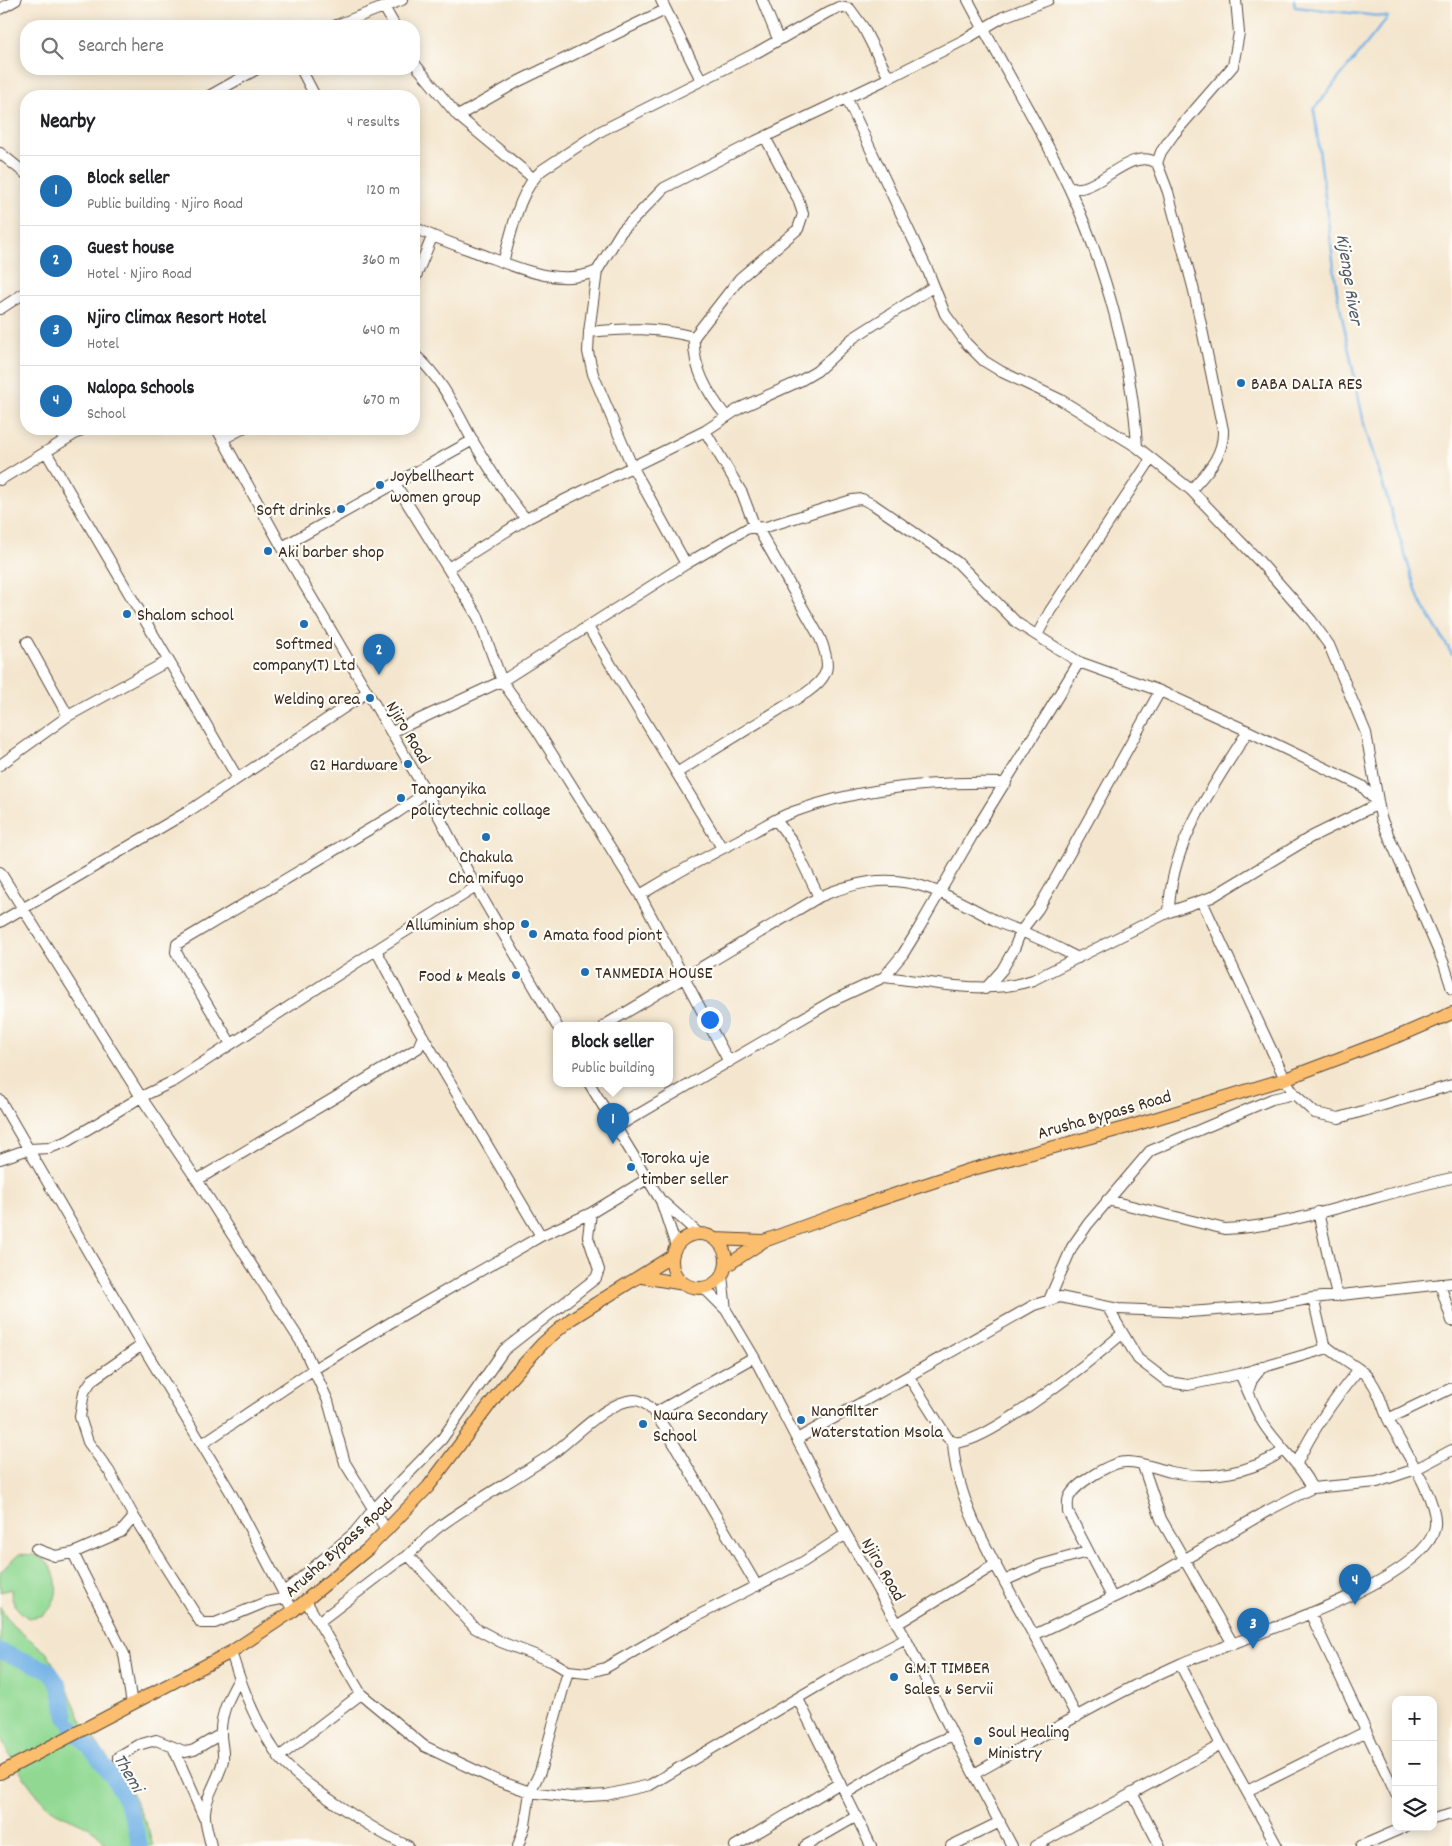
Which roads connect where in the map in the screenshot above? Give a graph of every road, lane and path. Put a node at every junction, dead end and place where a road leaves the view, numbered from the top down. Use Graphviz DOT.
graph roads {
  1 [pos="16,0"];
  2 [pos="402,0"];
  3 [pos="661,0"];
  4 [pos="762,0"];
  5 [pos="968,0"];
  6 [pos="1048,0"];
  7 [pos="1236,0"];
  8 [pos="384,6"];
  9 [pos="0,9"];
  10 [pos="666,10"];
  11 [pos="349,20"];
  12 [pos="392,20"];
  13 [pos="984,29"];
  14 [pos="778,40"];
  15 [pos="420,71"];
  16 [pos="246,75"];
  17 [pos="304,75"];
  18 [pos="889,78"];
  19 [pos="701,80"];
  20 [pos="220,90"];
  21 [pos="312,90"];
  22 [pos="847,99"];
  23 [pos="458,116"];
  24 [pos="765,137"];
  25 [pos="0,153"];
  26 [pos="1157,163"];
  27 [pos="20,169"];
  28 [pos="533,178"];
  29 [pos="1070,188"];
  30 [pos="420,230"];
  31 [pos="432,237"];
  32 [pos="503,262"];
  33 [pos="420,266"];
  34 [pos="597,271"];
  35 [pos="933,288"];
  36 [pos="20,296"];
  37 [pos="0,309"];
  38 [pos="588,332"];
  39 [pos="694,337"];
  40 [pos="420,360"];
  41 [pos="726,416"];
  42 [pos="705,431"];
  43 [pos="74,435"];
  44 [pos="221,435"];
  45 [pos="231,435"];
  46 [pos="223,439"];
  47 [pos="473,440"];
  48 [pos="1137,447"];
  49 [pos="46,452"];
  50 [pos="1151,459"];
  51 [pos="632,466"];
  52 [pos="0,480"];
  53 [pos="396,485"];
  54 [pos="1191,490"];
  55 [pos="526,519"];
  56 [pos="756,527"];
  57 [pos="282,548"];
  58 [pos="686,564"];
  59 [pos="448,568"];
  60 [pos="588,627"];
  61 [pos="1037,636"];
  62 [pos="27,642"];
  63 [pos="168,660"];
  64 [pos="1079,662"];
  65 [pos="502,681"];
  66 [pos="1160,691"];
  67 [pos="366,693"];
  68 [pos="68,716"];
  69 [pos="1248,731"];
  70 [pos="392,732"];
  71 [pos="0,766"];
  72 [pos="678,772"];
  73 [pos="237,777"];
  74 [pos="1006,783"];
  75 [pos="425,790"];
  76 [pos="1378,804"];
  77 [pos="776,820"];
  78 [pos="722,848"];
  79 [pos="0,872"];
  80 [pos="476,888"];
  81 [pos="940,891"];
  82 [pos="640,895"];
  83 [pos="819,897"];
  84 [pos="1202,901"];
  85 [pos="22,908"];
  86 [pos="1169,912"];
  87 [pos="0,922"];
  88 [pos="1021,931"];
  89 [pos="376,950"];
  90 [pos="1078,958"];
  91 [pos="884,977"];
  92 [pos="686,978"];
  93 [pos="985,989"];
  94 [pos="1452,989"];
  95 [pos="1452,1013"];
  96 [pos="555,1022"];
  97 [pos="610,1022"];
  98 [pos="423,1036"];
  99 [pos="231,1044"];
  100 [pos="729,1062"];
  101 [pos="1285,1079"];
  102 [pos="1452,1085"];
  103 [pos="592,1087"];
  104 [pos="1294,1094"];
  105 [pos="141,1097"];
  106 [pos="0,1100"];
  107 [pos="615,1128"];
  108 [pos="29,1149"];
  109 [pos="0,1159"];
  110 [pos="1452,1178"];
  111 [pos="647,1179"];
  112 [pos="197,1180"];
  113 [pos="1107,1200"];
  114 [pos="661,1201"];
  115 [pos="1318,1212"];
  116 [pos="591,1213"];
  117 [pos="699,1234"];
  118 [pos="541,1236"];
  119 [pos="714,1239"];
  120 [pos="764,1241"];
  121 [pos="674,1251"];
  122 [pos="724,1271"];
  123 [pos="642,1277"];
  124 [pos="1452,1283"];
  125 [pos="684,1284"];
  126 [pos="1440,1284"];
  127 [pos="704,1288"];
  128 [pos="1337,1296"];
  129 [pos="1313,1298"];
  130 [pos="1049,1300"];
  131 [pos="1108,1308"];
  132 [pos="726,1310"];
  133 [pos="1452,1321"];
  134 [pos="1122,1334"];
  135 [pos="142,1345"];
  136 [pos="1328,1348"];
  137 [pos="754,1357"];
  138 [pos="1262,1367"];
  139 [pos="314,1369"];
  140 [pos="1360,1369"];
  141 [pos="1240,1374"];
  142 [pos="909,1377"];
  143 [pos="1452,1388"];
  144 [pos="1248,1391"];
  145 [pos="655,1413"];
  146 [pos="1388,1419"];
  147 [pos="797,1439"];
  148 [pos="953,1442"];
  149 [pos="202,1444"];
  150 [pos="1284,1450"];
  151 [pos="1452,1450"];
  152 [pos="1297,1463"];
  153 [pos="1143,1466"];
  154 [pos="1416,1469"];
  155 [pos="1312,1488"];
  156 [pos="373,1510"];
  157 [pos="134,1517"];
  158 [pos="387,1531"];
  159 [pos="846,1534"];
  160 [pos="36,1549"];
  161 [pos="1087,1552"];
  162 [pos="73,1553"];
  163 [pos="406,1557"];
  164 [pos="1185,1561"];
  165 [pos="996,1564"];
  166 [pos="1004,1581"];
  167 [pos="757,1586"];
  168 [pos="284,1596"];
  169 [pos="1112,1597"];
  170 [pos="306,1600"];
  171 [pos="293,1611"];
  172 [pos="1310,1613"];
  173 [pos="320,1621"];
  174 [pos="897,1624"];
  175 [pos="1034,1636"];
  176 [pos="906,1639"];
  177 [pos="1233,1644"];
  178 [pos="231,1652"];
  179 [pos="1180,1664"];
  180 [pos="568,1672"];
  181 [pos="239,1679"];
  182 [pos="361,1694"];
  183 [pos="798,1699"];
  184 [pos="132,1704"];
  185 [pos="1077,1717"];
  186 [pos="1365,1732"];
  187 [pos="221,1734"];
  188 [pos="953,1735"];
  189 [pos="1221,1745"];
  190 [pos="173,1747"];
  191 [pos="118,1756"];
  192 [pos="279,1757"];
  193 [pos="5,1770"];
  194 [pos="974,1774"];
  195 [pos="1392,1786"];
  196 [pos="843,1788"];
  197 [pos="1247,1791"];
  198 [pos="530,1792"];
  199 [pos="1132,1794"];
  200 [pos="1452,1814"];
  201 [pos="857,1816"];
  202 [pos="1437,1818"];
  203 [pos="1000,1822"];
  204 [pos="206,1823"];
  205 [pos="1392,1828"];
  206 [pos="397,1844"];
  207 [pos="211,1846"];
  208 [pos="408,1846"];
  209 [pos="518,1846"];
  210 [pos="734,1846"];
  211 [pos="805,1846"];
  212 [pos="872,1846"];
  213 [pos="951,1846"];
  214 [pos="1012,1846"];
  215 [pos="1035,1846"];
  216 [pos="1160,1846"];
  217 [pos="1277,1846"];
  218 [pos="1360,1846"];
  1 -- 9 [label="street"];
  2 -- 8 [label="street"];
  3 -- 10 [label="street"];
  4 -- 14 [label="street"];
  5 -- 13 [label="street"];
  6 -- 13 [label="street"];
  7 -- 26 [label="street"];
  8 -- 11 [label="street"];
  8 -- 12 [label="street"];
  10 -- 19 [label="street"];
  10 -- 23 [label="street"];
  13 -- 18 [label="street"];
  13 -- 29 [label="street"];
  14 -- 18 [label="street"];
  14 -- 19 [label="street"];
  15 -- 23 [label="street"];
  16 -- 20 [label="street"];
  17 -- 21 [label="street"];
  18 -- 22 [label="street"];
  19 -- 28 [label="street"];
  22 -- 24 [label="street"];
  22 -- 35 [label="street"];
  23 -- 28 [label="street"];
  24 -- 34 [label="street"];
  24 -- 39 [label="street"];
  25 -- 27 [label="street"];
  26 -- 29 [label="street"];
  26 -- 54 [label="street"];
  28 -- 32 [label="street"];
  29 -- 48 [label="street"];
  30 -- 31 [label="street"];
  31 -- 32 [label="street"];
  31 -- 33 [label="street"];
  32 -- 34 [label="street"];
  34 -- 38 [label="street"];
  35 -- 41 [label="street"];
  35 -- 48 [label="street"];
  36 -- 37 [label="street"];
  38 -- 39 [label="street"];
  38 -- 51 [label="street"];
  39 -- 41 [label="street"];
  40 -- 47 [label="street"];
  41 -- 42 [label="street"];
  42 -- 51 [label="street"];
  42 -- 56 [label="street"];
  43 -- 49 [label="street"];
  44 -- 46 [label="street, Njiro Road"];
  45 -- 46 [label="street"];
  46 -- 57 [label="street, Njiro Road"];
  47 -- 53 [label="street"];
  47 -- 55 [label="street"];
  48 -- 50 [label="street"];
  49 -- 52 [label="street"];
  49 -- 63 [label="street"];
  50 -- 54 [label="street"];
  50 -- 61 [label="street"];
  51 -- 55 [label="street"];
  51 -- 58 [label="street"];
  53 -- 57 [label="street"];
  53 -- 59 [label="street"];
  54 -- 76 [label="street"];
  55 -- 59 [label="street"];
  56 -- 58 [label="street"];
  56 -- 61 [label="street"];
  56 -- 72 [label="street"];
  57 -- 67 [label="street, Njiro Road"];
  58 -- 60 [label="street"];
  59 -- 65 [label="street"];
  60 -- 65 [label="street"];
  60 -- 72 [label="street"];
  61 -- 64 [label="street"];
  62 -- 68 [label="street"];
  63 -- 68 [label="street"];
  63 -- 73 [label="street"];
  64 -- 66 [label="street"];
  64 -- 74 [label="street"];
  65 -- 70 [label="street"];
  65 -- 82 [label="street"];
  66 -- 69 [label="street"];
  66 -- 88 [label="street"];
  67 -- 70 [label="street, Njiro Road"];
  67 -- 73 [label="street"];
  68 -- 71 [label="street"];
  69 -- 76 [label="street"];
  69 -- 86 [label="street"];
  70 -- 75 [label="street, Njiro Road"];
  72 -- 78 [label="street"];
  73 -- 85 [label="street"];
  74 -- 77 [label="street"];
  74 -- 81 [label="street"];
  75 -- 80 [label="street, Njiro Road"];
  75 -- 99 [label="street"];
  76 -- 84 [label="street"];
  76 -- 94 [label="street"];
  77 -- 78 [label="street"];
  77 -- 83 [label="street"];
  78 -- 82 [label="street"];
  79 -- 85 [label="street"];
  80 -- 89 [label="street"];
  80 -- 96 [label="street, Njiro Road"];
  81 -- 83 [label="street"];
  81 -- 88 [label="street"];
  81 -- 91 [label="street"];
  82 -- 92 [label="street"];
  83 -- 92 [label="street"];
  84 -- 86 [label="street"];
  84 -- 101 [label="street"];
  85 -- 87 [label="street"];
  85 -- 105 [label="street"];
  86 -- 90 [label="street"];
  88 -- 90 [label="street"];
  88 -- 93 [label="street"];
  89 -- 98 [label="street"];
  89 -- 99 [label="street"];
  90 -- 93 [label="street"];
  91 -- 93 [label="street"];
  91 -- 100 [label="street"];
  92 -- 97 [label="street"];
  92 -- 100 [label="street"];
  95 -- 101 [label="main road, Arusha Bypass Road"];
  98 -- 112 [label="street"];
  98 -- 118 [label="street"];
  99 -- 105 [label="street"];
  100 -- 107 [label="street"];
  101 -- 104 [label="street"];
  101 -- 120 [label="main road, Arusha Bypass Road"];
  102 -- 104 [label="street"];
  103 -- 107 [label="street"];
  104 -- 113 [label="street"];
  105 -- 108 [label="street"];
  105 -- 112 [label="street"];
  106 -- 108 [label="street"];
  107 -- 111 [label="street"];
  108 -- 109 [label="street"];
  108 -- 135 [label="street"];
  110 -- 115 [label="street"];
  111 -- 114 [label="street"];
  111 -- 116 [label="street"];
  112 -- 139 [label="street"];
  113 -- 115 [label="street"];
  113 -- 130 [label="street"];
  114 -- 117 [label="street"];
  114 -- 121 [label="street"];
  115 -- 128 [label="street"];
  116 -- 118 [label="street"];
  116 -- 156 [label="street"];
  117 -- 119 [label="main road, Arusha Bypass Road"];
  117 -- 121 [label="main road, Arusha Bypass Road"];
  118 -- 139 [label="street"];
  119 -- 120 [label="main road, Arusha Bypass Road"];
  119 -- 122 [label="main road"];
  120 -- 122 [label="main road, Arusha Bypass Road"];
  121 -- 123 [label="main road, Arusha Bypass Road"];
  121 -- 125 [label="main road"];
  122 -- 127 [label="main road, Arusha Bypass Road"];
  122 -- 132 [label="street, Njiro Road"];
  123 -- 125 [label="main road"];
  123 -- 158 [label="main road, Arusha Bypass Road"];
  124 -- 126 [label="street"];
  125 -- 127 [label="main road"];
  126 -- 128 [label="street"];
  126 -- 133 [label="street"];
  127 -- 132 [label="street, Njiro Road"];
  128 -- 129 [label="street"];
  129 -- 131 [label="street"];
  129 -- 136 [label="street"];
  130 -- 131 [label="street"];
  130 -- 142 [label="street"];
  131 -- 134 [label="street"];
  132 -- 137 [label="street, Njiro Road"];
  134 -- 141 [label="street"];
  134 -- 148 [label="street"];
  135 -- 149 [label="street"];
  135 -- 157 [label="street"];
  136 -- 138 [label="street"];
  136 -- 140 [label="street"];
  137 -- 145 [label="street"];
  137 -- 147 [label="street, Njiro Road"];
  138 -- 141 [label="street"];
  138 -- 144 [label="street"];
  139 -- 149 [label="street"];
  139 -- 156 [label="street"];
  140 -- 146 [label="street"];
  140 -- 152 [label="street"];
  141 -- 144 [label="street"];
  142 -- 147 [label="street"];
  142 -- 148 [label="street"];
  143 -- 146 [label="street"];
  144 -- 150 [label="street"];
  145 -- 163 [label="street"];
  145 -- 167 [label="street"];
  146 -- 154 [label="street"];
  147 -- 159 [label="street, Njiro Road"];
  148 -- 165 [label="street"];
  149 -- 168 [label="street"];
  150 -- 152 [label="street"];
  150 -- 153 [label="street"];
  151 -- 154 [label="street"];
  152 -- 155 [label="street"];
  153 -- 161 [label="street"];
  153 -- 164 [label="street"];
  154 -- 155 [label="street"];
  154 -- 172 [label="street"];
  155 -- 164 [label="street"];
  156 -- 158 [label="street"];
  156 -- 168 [label="street"];
  157 -- 162 [label="street"];
  157 -- 168 [label="street"];
  158 -- 170 [label="main road, Arusha Bypass Road"];
  159 -- 167 [label="street"];
  159 -- 174 [label="street, Njiro Road"];
  160 -- 162 [label="street"];
  161 -- 166 [label="street"];
  161 -- 169 [label="street"];
  162 -- 184 [label="street"];
  163 -- 173 [label="street"];
  163 -- 180 [label="street"];
  164 -- 169 [label="street"];
  164 -- 177 [label="street"];
  165 -- 166 [label="street"];
  165 -- 174 [label="street"];
  166 -- 175 [label="street"];
  167 -- 180 [label="street"];
  168 -- 171 [label="street"];
  169 -- 175 [label="street"];
  170 -- 171 [label="main road, Arusha Bypass Road"];
  170 -- 173 [label="street"];
  171 -- 178 [label="main road, Arusha Bypass Road"];
  172 -- 177 [label="street"];
  172 -- 186 [label="street"];
  173 -- 182 [label="street"];
  174 -- 176 [label="street, Njiro Road"];
  175 -- 185 [label="street"];
  176 -- 183 [label="street"];
  176 -- 188 [label="street, Njiro Road"];
  177 -- 179 [label="street"];
  178 -- 181 [label="street"];
  178 -- 184 [label="main road, Arusha Bypass Road"];
  179 -- 185 [label="street"];
  179 -- 189 [label="street"];
  180 -- 198 [label="street"];
  181 -- 187 [label="street"];
  181 -- 192 [label="street"];
  182 -- 192 [label="street"];
  182 -- 198 [label="street"];
  183 -- 196 [label="street"];
  183 -- 198 [label="street"];
  184 -- 193 [label="main road, Arusha Bypass Road"];
  185 -- 194 [label="street"];
  186 -- 195 [label="street"];
  186 -- 197 [label="street"];
  187 -- 190 [label="street"];
  187 -- 204 [label="street"];
  188 -- 194 [label="street, Njiro Road"];
  188 -- 196 [label="street"];
  189 -- 197 [label="street"];
  189 -- 199 [label="street"];
  190 -- 191 [label="street"];
  190 -- 204 [label="street"];
  192 -- 206 [label="street"];
  194 -- 203 [label="street, Njiro Road"];
  196 -- 201 [label="street"];
  196 -- 210 [label="street"];
  197 -- 217 [label="street"];
  198 -- 209 [label="street"];
  199 -- 215 [label="street"];
  199 -- 216 [label="street"];
  200 -- 202 [label="street"];
  201 -- 211 [label="street"];
  201 -- 212 [label="street"];
  203 -- 213 [label="street"];
  203 -- 214 [label="street, Njiro Road"];
  204 -- 207 [label="street"];
  205 -- 218 [label="street"];
  206 -- 208 [label="street"];
}
